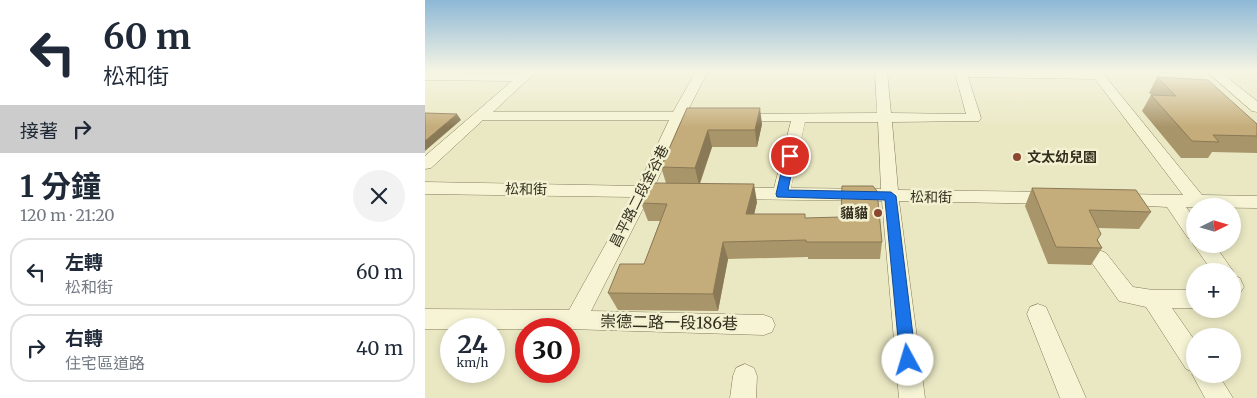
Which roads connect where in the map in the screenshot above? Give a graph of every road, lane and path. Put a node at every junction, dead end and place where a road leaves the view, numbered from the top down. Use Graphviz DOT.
graph roads {
  1 [pos="509,90"];
  2 [pos="692,90"];
  3 [pos="883,90"];
  4 [pos="967,90"];
  5 [pos="1110,90"];
  6 [pos="1235,90"];
  7 [pos="1257,108"];
  8 [pos="678,115"];
  9 [pos="479,116"];
  10 [pos="799,118"];
  11 [pos="885,118"];
  12 [pos="425,164"];
  13 [pos="425,188"];
  14 [pos="644,192"];
  15 [pos="683,192"];
  16 [pos="713,193"];
  17 [pos="781,194"];
  18 [pos="891,196"];
  19 [pos="1195,198"];
  20 [pos="1072,199"];
  21 [pos="1102,199"];
  22 [pos="1171,200"];
  23 [pos="1186,201"];
  24 [pos="1241,202"];
  25 [pos="1257,202"];
  26 [pos="1186,221"];
  27 [pos="1099,258"];
  28 [pos="1153,299"];
  29 [pos="1186,299"];
  30 [pos="1038,314"];
  31 [pos="576,318"];
  32 [pos="425,319"];
  33 [pos="515,320"];
  34 [pos="580,320"];
  35 [pos="764,325"];
  36 [pos="1186,348"];
  37 [pos="1210,383"];
  38 [pos="912,398"];
  39 [pos="1073,398"];
  40 [pos="1220,398"];
  1 -- 9 [label="street"];
  2 -- 8 [label="street, 昌平路二段金谷巷"];
  3 -- 11 [label="street"];
  4 -- 11 [label="street"];
  5 -- 19 [label="street"];
  6 -- 7 [label="street"];
  8 -- 9 [label="street"];
  8 -- 10 [label="street"];
  8 -- 14 [label="street, 昌平路二段金谷巷"];
  9 -- 12 [label="street"];
  10 -- 11 [label="street"];
  10 -- 17 [label="street"];
  11 -- 18 [label="street"];
  13 -- 14 [label="street, 松和街"];
  14 -- 15 [label="street, 松和街"];
  14 -- 31 [label="street, 昌平路二段金谷巷"];
  16 -- 17 [label="street, 松和街"];
  17 -- 18 [label="street, 松和街"];
  18 -- 20 [label="street, 松和街"];
  18 -- 38 [label="street"];
  21 -- 22 [label="street"];
  22 -- 23 [label="street"];
  22 -- 26 [label="street"];
  24 -- 25 [label="street"];
  27 -- 28 [label="street"];
  28 -- 29 [label="street"];
  28 -- 36 [label="street"];
  30 -- 39 [label="street"];
  32 -- 33 [label="street, 崇德二路一段186巷"];
  34 -- 35 [label="street, 崇德二路一段186巷"];
  37 -- 40 [label="street"];
}
